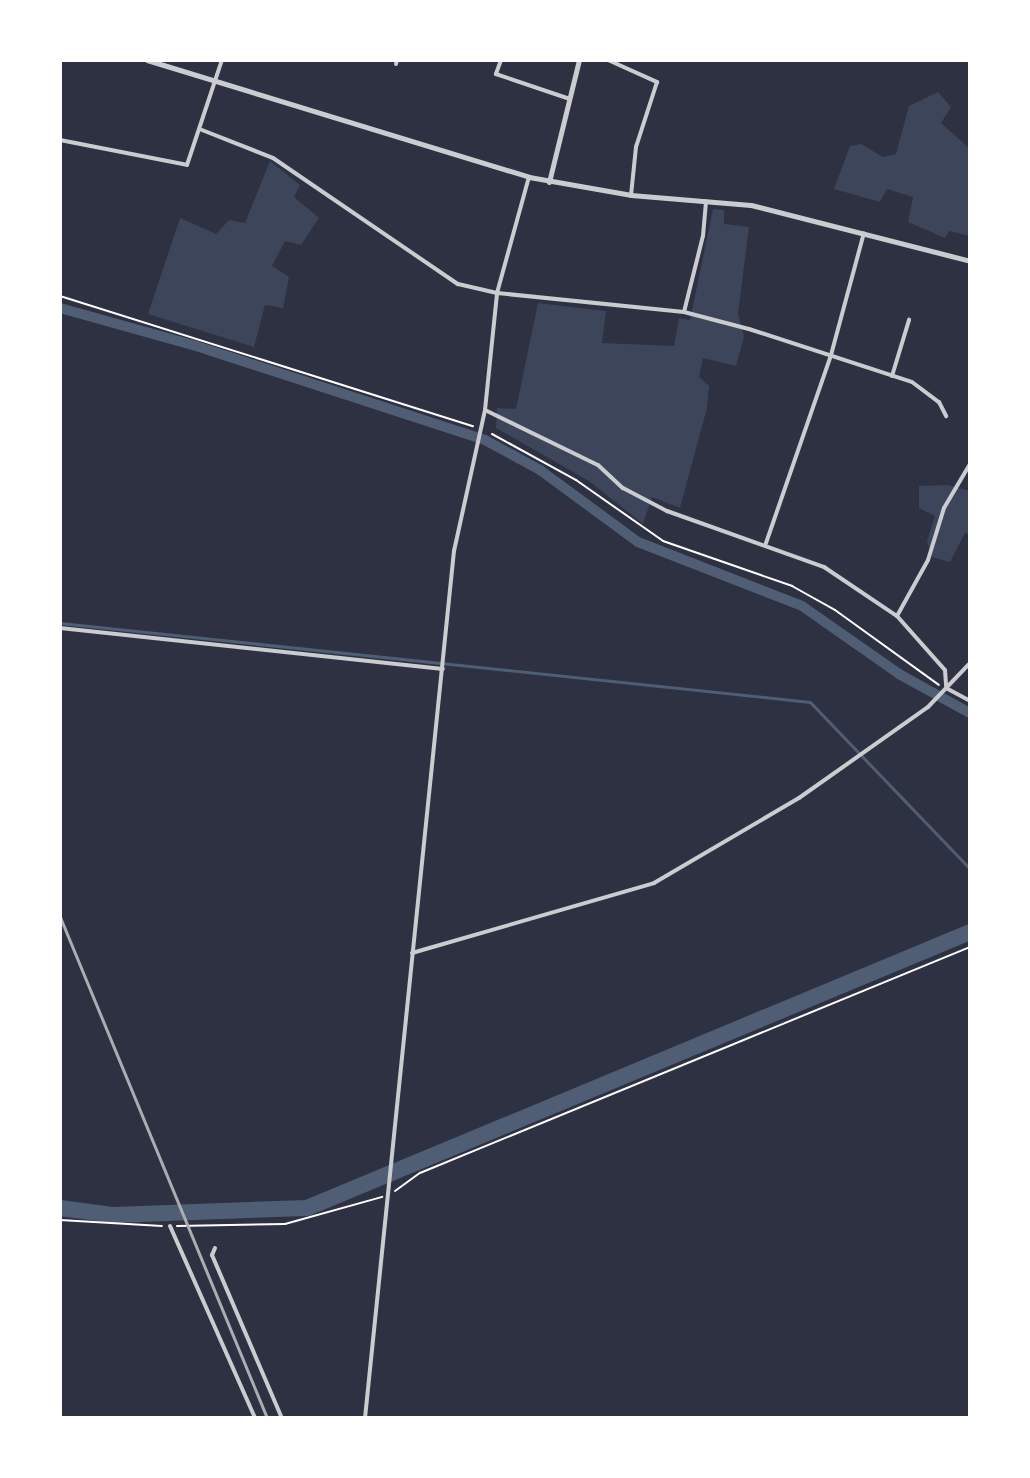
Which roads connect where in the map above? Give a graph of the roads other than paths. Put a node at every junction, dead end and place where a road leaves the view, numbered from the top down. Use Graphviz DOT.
graph roads {
  1 [pos="147,60"];
  2 [pos="222,60"];
  3 [pos="501,60"];
  4 [pos="579,60"];
  5 [pos="608,60"];
  6 [pos="216,81"];
  7 [pos="570,99"];
  8 [pos="202,130"];
  9 [pos="60,140"];
  10 [pos="529,177"];
  11 [pos="549,182"];
  12 [pos="631,195"];
  13 [pos="706,201"];
  14 [pos="864,233"];
  15 [pos="970,261"];
  16 [pos="497,293"];
  17 [pos="684,312"];
  18 [pos="909,320"];
  19 [pos="831,355"];
  20 [pos="892,376"];
  21 [pos="485,410"];
  22 [pos="946,416"];
  23 [pos="970,464"];
  24 [pos="766,543"];
  25 [pos="897,616"];
  26 [pos="60,628"];
  27 [pos="970,663"];
  28 [pos="443,669"];
  29 [pos="943,689"];
  30 [pos="970,701"];
  31 [pos="412,953"];
  32 [pos="170,1226"];
  33 [pos="215,1248"];
  34 [pos="255,1418"];
  35 [pos="282,1418"];
  36 [pos="365,1418"];
  1 -- 6 [label="street"];
  2 -- 6 [label="street"];
  3 -- 7 [label="street"];
  4 -- 7 [label="street"];
  5 -- 12 [label="street"];
  6 -- 8 [label="street"];
  6 -- 10 [label="street"];
  7 -- 11 [label="street"];
  8 -- 9 [label="street"];
  8 -- 16 [label="street"];
  10 -- 11 [label="street"];
  10 -- 16 [label="street"];
  11 -- 12 [label="street"];
  12 -- 13 [label="street"];
  13 -- 14 [label="street"];
  13 -- 17 [label="street"];
  14 -- 15 [label="street"];
  14 -- 19 [label="street"];
  16 -- 17 [label="street"];
  16 -- 21 [label="street"];
  17 -- 19 [label="street"];
  18 -- 20 [label="street"];
  19 -- 20 [label="street"];
  19 -- 24 [label="street"];
  20 -- 22 [label="street"];
  21 -- 24 [label="street"];
  21 -- 28 [label="street"];
  23 -- 25 [label="street"];
  24 -- 25 [label="street"];
  25 -- 29 [label="street"];
  26 -- 28 [label="street"];
  27 -- 29 [label="street"];
  28 -- 31 [label="street"];
  29 -- 30 [label="street"];
  29 -- 31 [label="street"];
  31 -- 36 [label="street"];
  32 -- 34 [label="street"];
  33 -- 35 [label="street"];
}
